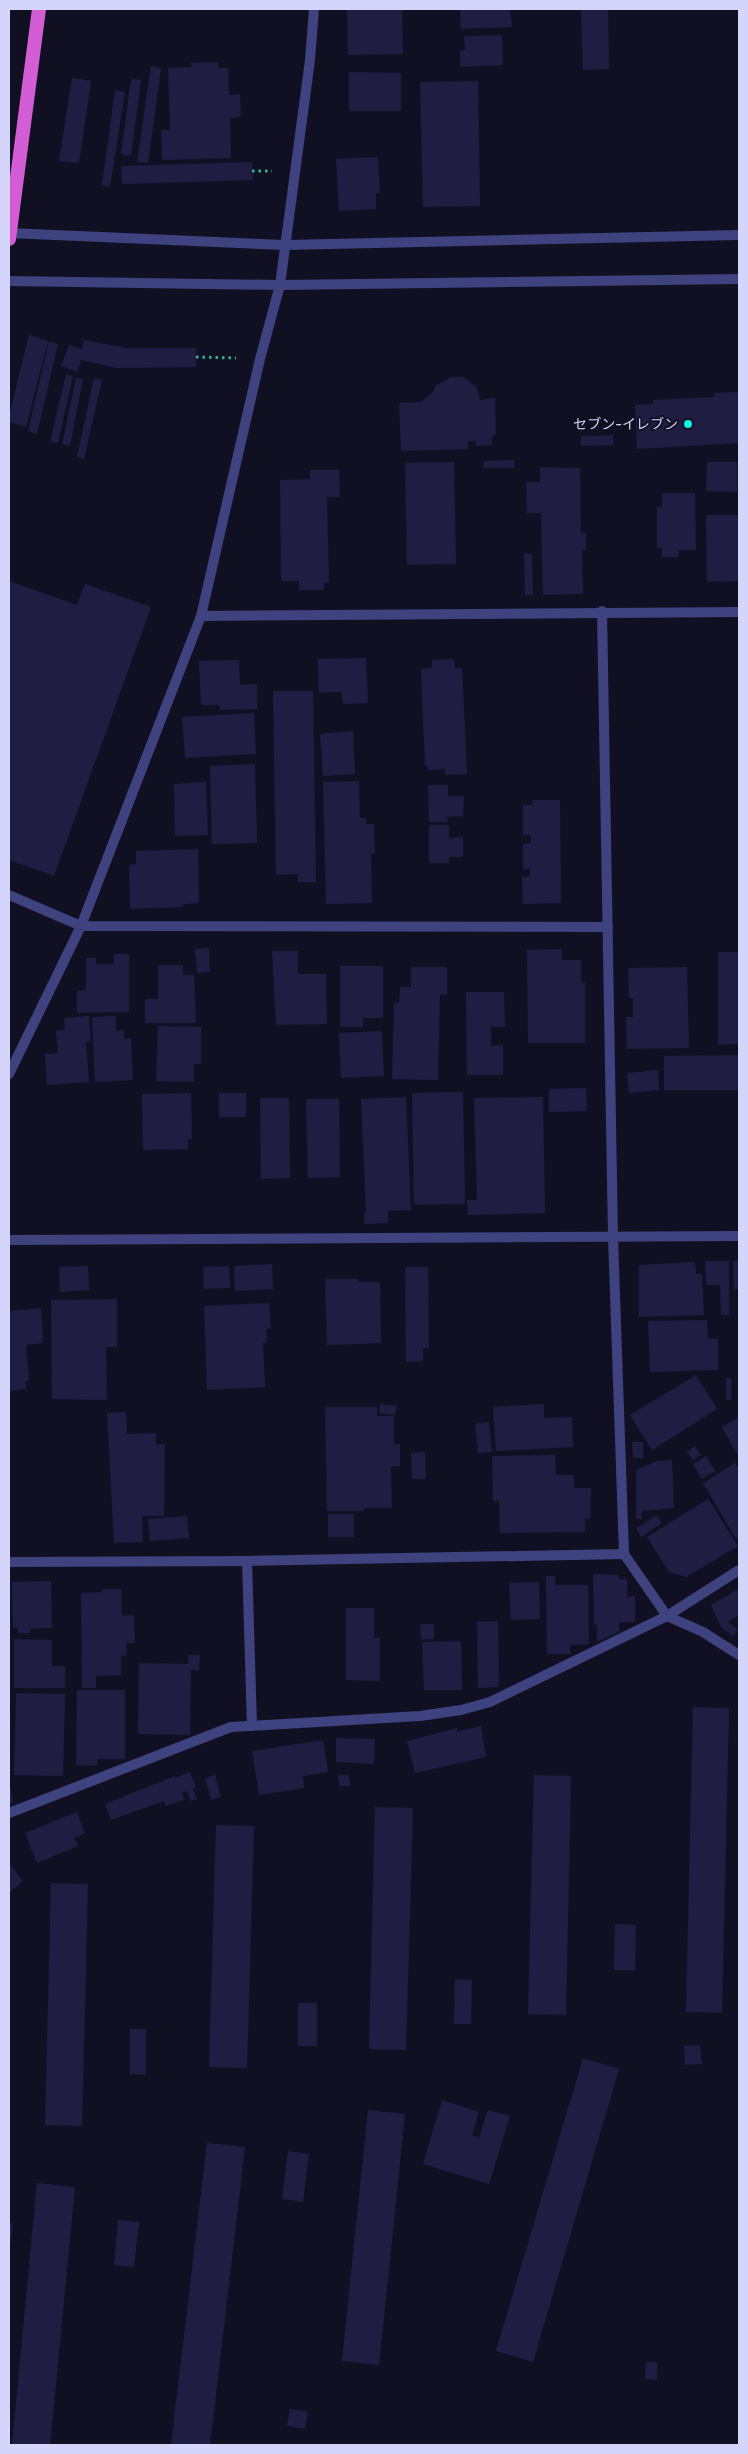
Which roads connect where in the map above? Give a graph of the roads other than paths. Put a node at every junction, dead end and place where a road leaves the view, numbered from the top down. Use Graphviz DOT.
graph roads {
  1 [pos="39,9"];
  2 [pos="314,9"];
  3 [pos="9,235"];
  4 [pos="739,235"];
  5 [pos="285,245"];
  6 [pos="739,279"];
  7 [pos="9,281"];
  8 [pos="280,284"];
  9 [pos="602,612"];
  10 [pos="739,612"];
  11 [pos="201,616"];
  12 [pos="9,895"];
  13 [pos="81,926"];
  14 [pos="608,928"];
  15 [pos="9,1074"];
  16 [pos="739,1236"];
  17 [pos="613,1237"];
  18 [pos="9,1240"];
  19 [pos="624,1554"];
  20 [pos="247,1561"];
  21 [pos="9,1562"];
  22 [pos="739,1570"];
  23 [pos="667,1616"];
  24 [pos="739,1655"];
  25 [pos="252,1726"];
  26 [pos="9,1813"];
  1 -- 3 [label="highway"];
  2 -- 5 [label="street"];
  3 -- 5 [label="street"];
  4 -- 5 [label="street"];
  5 -- 8 [label="street"];
  6 -- 8 [label="street"];
  7 -- 8 [label="street"];
  8 -- 11 [label="street"];
  9 -- 10 [label="street"];
  9 -- 11 [label="street"];
  9 -- 14 [label="street"];
  11 -- 13 [label="street"];
  12 -- 13 [label="street"];
  13 -- 14 [label="street"];
  13 -- 15 [label="street"];
  14 -- 17 [label="street"];
  16 -- 17 [label="street"];
  17 -- 18 [label="street"];
  17 -- 19 [label="street"];
  19 -- 20 [label="street"];
  19 -- 23 [label="street"];
  20 -- 21 [label="street"];
  20 -- 25 [label="street"];
  22 -- 23 [label="street"];
  23 -- 24 [label="street"];
  23 -- 25 [label="street"];
  25 -- 26 [label="street"];
}
